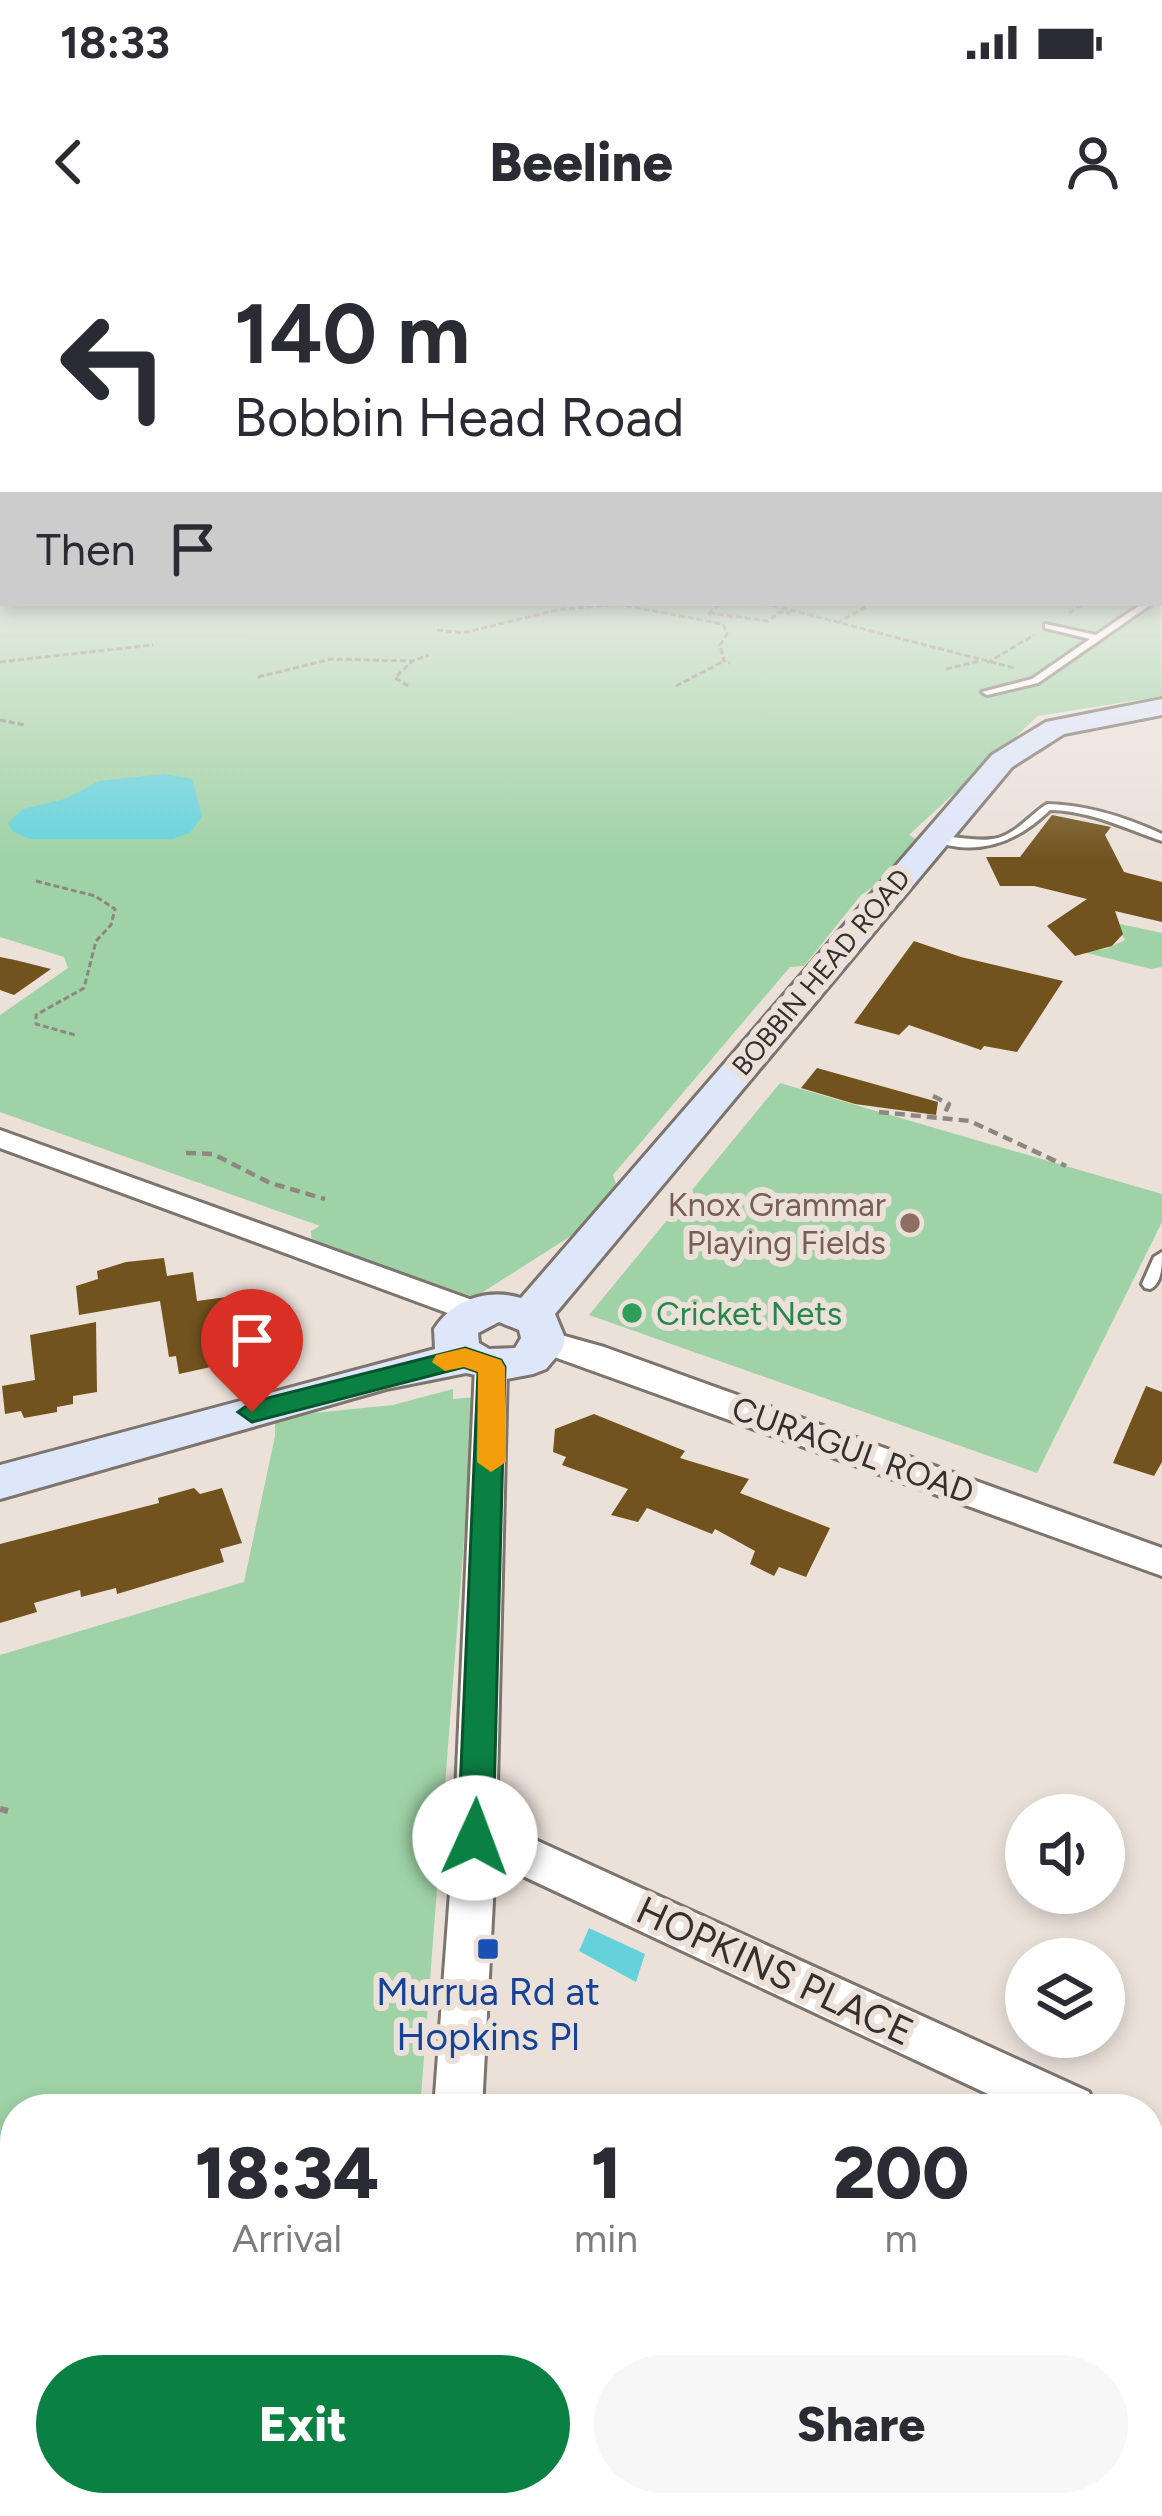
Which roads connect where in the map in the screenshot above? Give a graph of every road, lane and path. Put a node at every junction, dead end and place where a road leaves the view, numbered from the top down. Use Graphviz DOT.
graph roads {
  1 [pos="142,646"];
  2 [pos="720,646"];
  3 [pos="925,646"];
  4 [pos="1085,646"];
  5 [pos="430,655"];
  6 [pos="412,661"];
  7 [pos="979,661"];
  8 [pos="0,662"];
  9 [pos="987,663"];
  10 [pos="946,669"];
  11 [pos="258,677"];
  12 [pos="408,686"];
  13 [pos="676,686"];
  14 [pos="987,692"];
  15 [pos="1162,706"];
  16 [pos="0,719"];
  17 [pos="26,725"];
  18 [pos="1162,838"];
  19 [pos="934,839"];
  20 [pos="36,881"];
  21 [pos="75,1035"];
  22 [pos="933,1096"];
  23 [pos="879,1112"];
  24 [pos="943,1117"];
  25 [pos="0,1138"];
  26 [pos="187,1153"];
  27 [pos="1066,1166"];
  28 [pos="326,1199"];
  29 [pos="1162,1257"];
  30 [pos="1150,1284"];
  31 [pos="475,1312"];
  32 [pos="536,1328"];
  33 [pos="478,1362"];
  34 [pos="0,1482"];
  35 [pos="1162,1562"];
  36 [pos="475,1838"];
  37 [pos="459,2094"];
  38 [pos="1040,2094"];
  1 -- 8 [label="path"];
  2 -- 13 [label="path"];
  3 -- 7 [label="path"];
  4 -- 14 [label="lane"];
  5 -- 6 [label="path"];
  6 -- 11 [label="path"];
  6 -- 12 [label="path"];
  7 -- 9 [label="path"];
  7 -- 10 [label="path"];
  15 -- 19 [label="main road, BOBBIN HEAD ROAD"];
  16 -- 17 [label="path"];
  18 -- 19 [label="lane"];
  19 -- 32 [label="main road, BOBBIN HEAD ROAD"];
  20 -- 21 [label="path"];
  22 -- 24 [label="path"];
  23 -- 24 [label="path"];
  24 -- 27 [label="path"];
  25 -- 31 [label="street"];
  26 -- 28 [label="path"];
  29 -- 30 [label="lane"];
  31 -- 32 [label="main road"];
  31 -- 33 [label="main road"];
  32 -- 33 [label="main road"];
  32 -- 35 [label="street, CURAGUL ROAD"];
  33 -- 34 [label="main road"];
  33 -- 36 [label="street"];
  36 -- 37 [label="street"];
  36 -- 38 [label="street, HOPKINS PLACE"];
}
